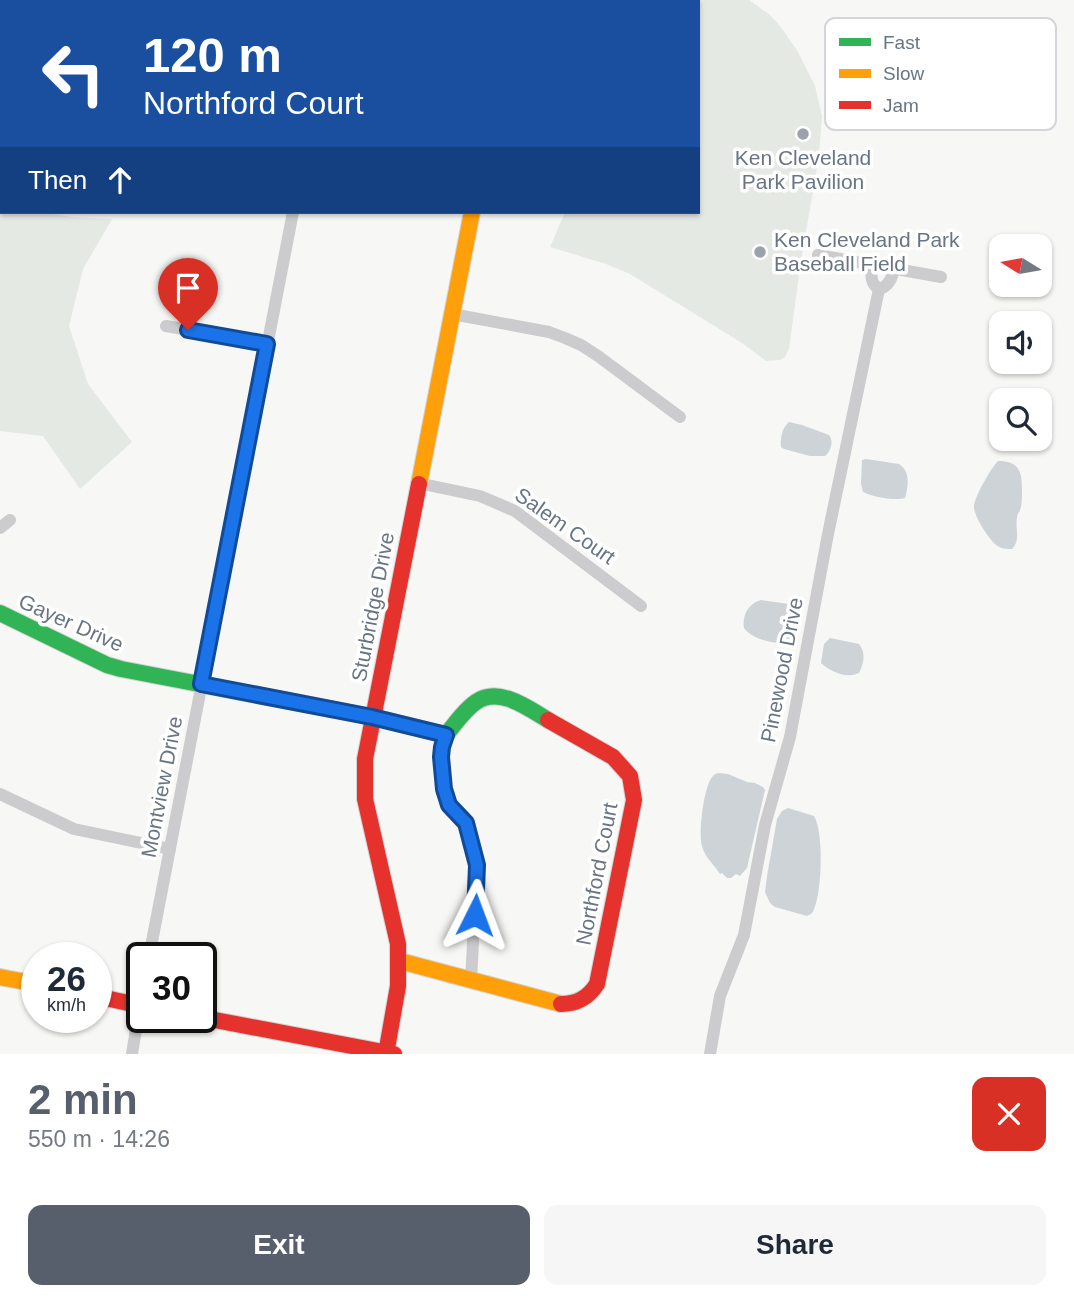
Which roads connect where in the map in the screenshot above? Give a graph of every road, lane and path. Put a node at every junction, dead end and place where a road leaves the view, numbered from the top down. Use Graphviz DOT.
graph roads {
  1 [pos="293,214"];
  2 [pos="472,214"];
  3 [pos="818,255"];
  4 [pos="872,265"];
  5 [pos="894,269"];
  6 [pos="941,277"];
  7 [pos="879,289"];
  8 [pos="452,314"];
  9 [pos="166,326"];
  10 [pos="267,344"];
  11 [pos="680,417"];
  12 [pos="418,483"];
  13 [pos="641,606"];
  14 [pos="0,613"];
  15 [pos="201,684"];
  16 [pos="372,717"];
  17 [pos="446,735"];
  18 [pos="0,794"];
  19 [pos="170,849"];
  20 [pos="152,942"];
  21 [pos="400,961"];
  22 [pos="0,976"];
  23 [pos="21,981"];
  24 [pos="471,981"];
  25 [pos="217,1021"];
  26 [pos="136,1033"];
  27 [pos="132,1054"];
  28 [pos="389,1054"];
  29 [pos="710,1054"];
  1 -- 10 [label="street, Montview Drive"];
  2 -- 8 [label="street, Sturbridge Drive"];
  3 -- 4 [label="street"];
  4 -- 5 [label="street"];
  4 -- 7 [label="street, Pinewood Drive"];
  5 -- 6 [label="street"];
  5 -- 7 [label="street, Pinewood Drive"];
  7 -- 29 [label="street, Pinewood Drive"];
  8 -- 11 [label="street"];
  8 -- 12 [label="street, Sturbridge Drive"];
  9 -- 10 [label="street"];
  10 -- 15 [label="street, Montview Drive"];
  12 -- 13 [label="street, Salem Court"];
  12 -- 16 [label="street, Sturbridge Drive"];
  14 -- 15 [label="street, Gayer Drive"];
  15 -- 16 [label="street, Gayer Drive"];
  15 -- 19 [label="street, Montview Drive"];
  16 -- 17 [label="street"];
  16 -- 21 [label="street, Sturbridge Drive"];
  17 -- 24 [label="street"];
  17 -- 24 [label="street, Northford Court"];
  18 -- 19 [label="street"];
  19 -- 20 [label="street, Montview Drive"];
  21 -- 24 [label="street, Northford Court"];
  21 -- 28 [label="street, Sturbridge Drive"];
  22 -- 23 [label="street"];
  25 -- 28 [label="street"];
  26 -- 27 [label="street"];
}
